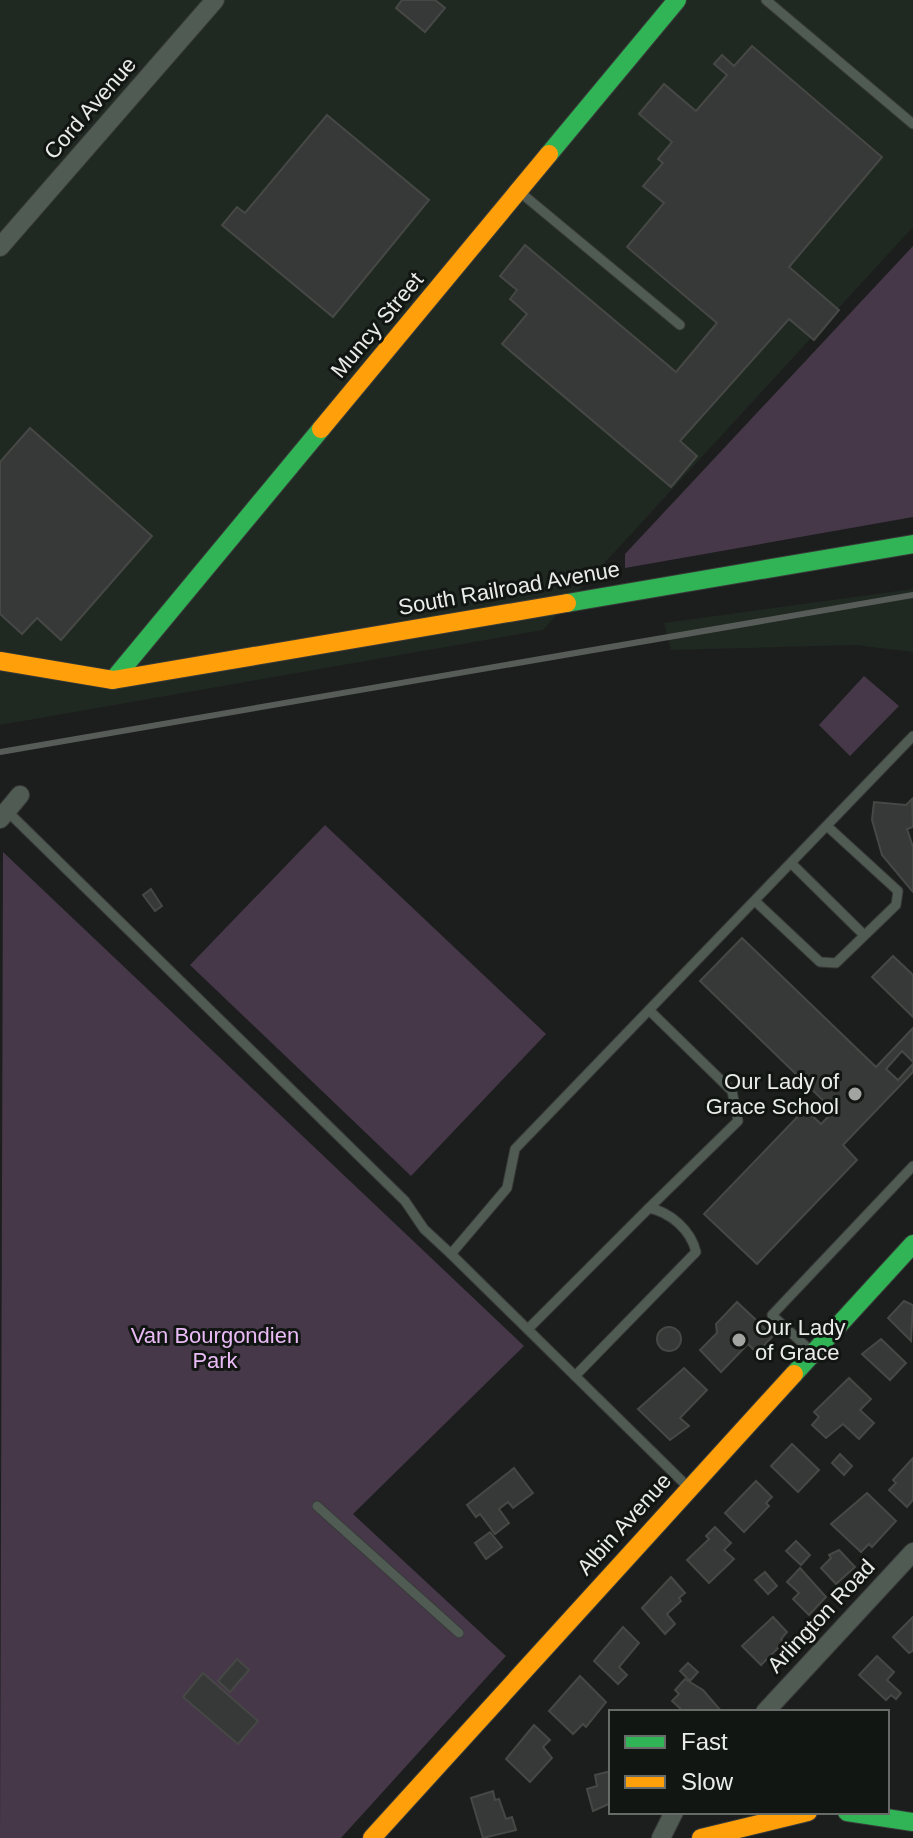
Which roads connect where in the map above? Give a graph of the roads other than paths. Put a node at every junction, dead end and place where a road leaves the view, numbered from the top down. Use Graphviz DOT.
graph roads {
  1 [pos="215,0"];
  2 [pos="677,0"];
  3 [pos="766,0"];
  4 [pos="913,124"];
  5 [pos="519,191"];
  6 [pos="0,247"];
  7 [pos="680,325"];
  8 [pos="913,544"];
  9 [pos="0,661"];
  10 [pos="113,680"];
  11 [pos="913,736"];
  12 [pos="20,795"];
  13 [pos="3,815"];
  14 [pos="827,826"];
  15 [pos="791,863"];
  16 [pos="755,901"];
  17 [pos="864,935"];
  18 [pos="649,1010"];
  19 [pos="913,1166"];
  20 [pos="649,1208"];
  21 [pos="913,1244"];
  22 [pos="451,1254"];
  23 [pos="528,1329"];
  24 [pos="813,1353"];
  25 [pos="575,1376"];
  26 [pos="689,1488"];
  27 [pos="317,1506"];
  28 [pos="913,1552"];
  29 [pos="459,1633"];
  30 [pos="767,1710"];
  31 [pos="673,1814"];
  32 [pos="800,1814"];
  33 [pos="860,1814"];
  34 [pos="913,1822"];
  35 [pos="372,1838"];
  36 [pos="661,1838"];
  37 [pos="701,1838"];
  1 -- 6 [label="street, Cord Avenue"];
  2 -- 5 [label="street, Muncy Street"];
  3 -- 4 [label="lane"];
  5 -- 7 [label="lane"];
  5 -- 10 [label="street, Muncy Street"];
  8 -- 10 [label="street, South Railroad Avenue"];
  9 -- 10 [label="street, South Railroad Avenue"];
  11 -- 14 [label="lane"];
  12 -- 13 [label="street"];
  13 -- 22 [label="lane"];
  14 -- 15 [label="lane"];
  14 -- 17 [label="lane"];
  15 -- 16 [label="lane"];
  15 -- 17 [label="lane"];
  16 -- 17 [label="lane"];
  16 -- 18 [label="lane"];
  18 -- 20 [label="lane"];
  18 -- 22 [label="lane"];
  19 -- 24 [label="lane"];
  20 -- 23 [label="lane"];
  20 -- 25 [label="lane"];
  21 -- 24 [label="street, Albin Avenue"];
  22 -- 23 [label="lane"];
  23 -- 25 [label="lane"];
  24 -- 26 [label="street, Albin Avenue"];
  25 -- 26 [label="lane"];
  26 -- 35 [label="street, Albin Avenue"];
  27 -- 29 [label="lane"];
  28 -- 30 [label="street, Arlington Road"];
  31 -- 36 [label="street"];
  32 -- 37 [label="street"];
  33 -- 34 [label="street"];
}
